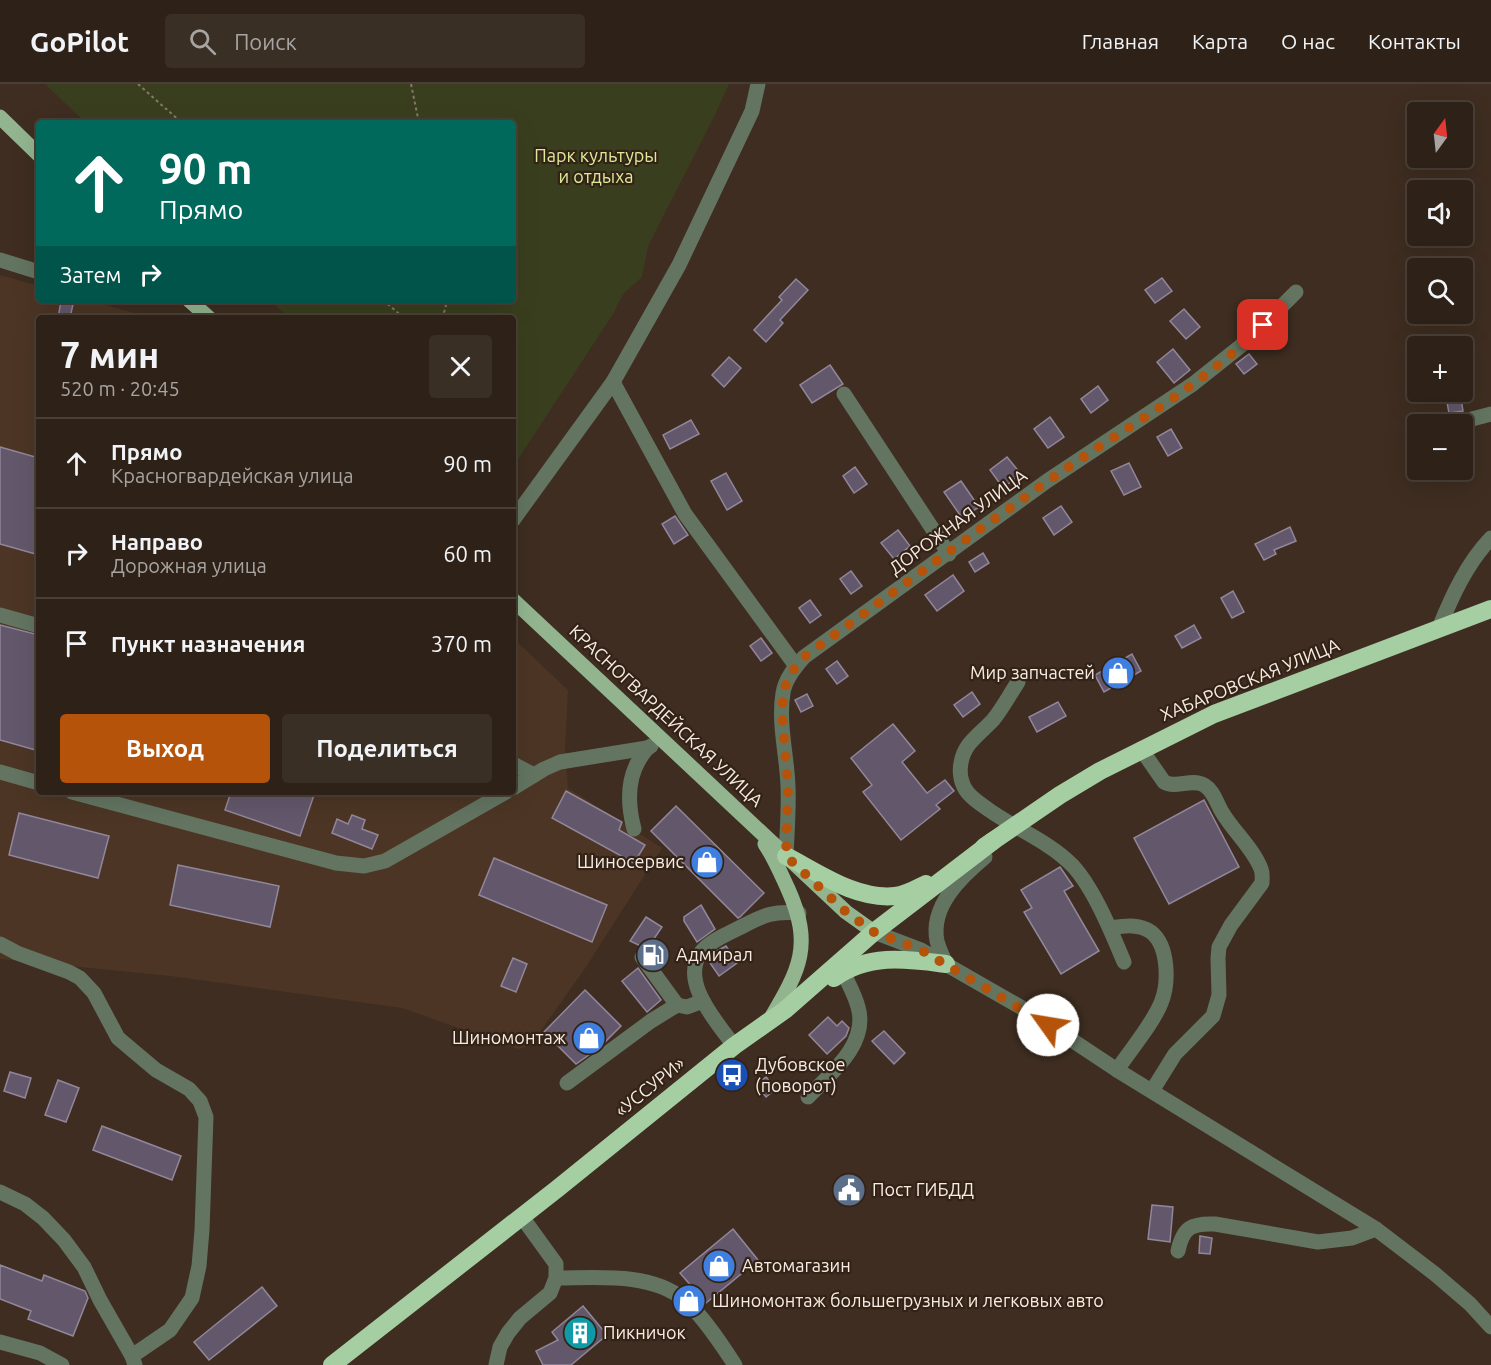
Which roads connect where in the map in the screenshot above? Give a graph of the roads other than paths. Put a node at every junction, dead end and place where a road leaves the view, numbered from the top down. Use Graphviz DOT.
graph roads {
  1 [pos="758,84"];
  2 [pos="0,117"];
  3 [pos="36,152"];
  4 [pos="0,260"];
  5 [pos="36,271"];
  6 [pos="1296,292"];
  7 [pos="192,303"];
  8 [pos="206,315"];
  9 [pos="613,382"];
  10 [pos="844,394"];
  11 [pos="1491,414"];
  12 [pos="1473,419"];
  13 [pos="516,516"];
  14 [pos="1491,538"];
  15 [pos="949,554"];
  16 [pos="516,603"];
  17 [pos="1491,609"];
  18 [pos="0,615"];
  19 [pos="36,625"];
  20 [pos="1438,628"];
  21 [pos="796,666"];
  22 [pos="1018,682"];
  23 [pos="665,740"];
  24 [pos="647,748"];
  25 [pos="1141,749"];
  26 [pos="516,766"];
  27 [pos="0,772"];
  28 [pos="534,775"];
  29 [pos="36,782"];
  30 [pos="516,786"];
  31 [pos="83,795"];
  32 [pos="501,795"];
  33 [pos="751,822"];
  34 [pos="1014,828"];
  35 [pos="634,829"];
  36 [pos="993,841"];
  37 [pos="786,856"];
  38 [pos="799,913"];
  39 [pos="1110,928"];
  40 [pos="874,932"];
  41 [pos="0,944"];
  42 [pos="642,957"];
  43 [pos="1125,962"];
  44 [pos="946,964"];
  45 [pos="843,972"];
  46 [pos="703,1001"];
  47 [pos="677,1005"];
  48 [pos="785,1010"];
  49 [pos="769,1022"];
  50 [pos="734,1046"];
  51 [pos="1117,1070"];
  52 [pos="567,1083"];
  53 [pos="1152,1091"];
  54 [pos="807,1097"];
  55 [pos="0,1192"];
  56 [pos="522,1217"];
  57 [pos="1376,1229"];
  58 [pos="1178,1251"];
  59 [pos="556,1278"];
  60 [pos="1491,1326"];
  61 [pos="0,1342"];
  62 [pos="133,1360"];
  63 [pos="62,1365"];
  64 [pos="332,1365"];
  65 [pos="496,1365"];
  66 [pos="735,1365"];
  1 -- 9 [label="street"];
  2 -- 3 [label="main road"];
  4 -- 5 [label="street"];
  6 -- 15 [label="street, ДОРОЖНАЯ УЛИЦА"];
  7 -- 8 [label="main road"];
  9 -- 13 [label="street"];
  9 -- 21 [label="street"];
  10 -- 15 [label="street"];
  11 -- 12 [label="street"];
  14 -- 20 [label="street"];
  15 -- 21 [label="street, ДОРОЖНАЯ УЛИЦА"];
  16 -- 23 [label="main road, КРАСНОГВАРДЕЙСКАЯ УЛИЦА"];
  17 -- 20 [label="highway"];
  18 -- 19 [label="street"];
  20 -- 25 [label="highway, ХАБАРОВСКАЯ УЛИЦА"];
  21 -- 37 [label="street, ДОРОЖНАЯ УЛИЦА"];
  22 -- 34 [label="street"];
  23 -- 24 [label="street"];
  23 -- 33 [label="main road, КРАСНОГВАРДЕЙСКАЯ УЛИЦА"];
  24 -- 28 [label="street"];
  24 -- 35 [label="street"];
  25 -- 34 [label="highway, ХАБАРОВСКАЯ УЛИЦА"];
  25 -- 53 [label="street"];
  26 -- 28 [label="street"];
  27 -- 29 [label="street"];
  28 -- 30 [label="street"];
  31 -- 32 [label="street"];
  33 -- 37 [label="main road, КРАСНОГВАРДЕЙСКАЯ УЛИЦА"];
  33 -- 38 [label="main road"];
  34 -- 36 [label="highway, ХАБАРОВСКАЯ УЛИЦА"];
  34 -- 39 [label="street"];
  34 -- 44 [label="street"];
  36 -- 37 [label="highway"];
  36 -- 40 [label="highway, «УССУРИ»"];
  37 -- 40 [label="main road, КРАСНОГВАРДЕЙСКАЯ УЛИЦА"];
  38 -- 46 [label="street"];
  38 -- 49 [label="main road"];
  39 -- 43 [label="street"];
  39 -- 51 [label="street"];
  40 -- 44 [label="street"];
  40 -- 48 [label="highway, «УССУРИ»"];
  41 -- 62 [label="street"];
  42 -- 47 [label="street"];
  44 -- 45 [label="highway"];
  44 -- 51 [label="street"];
  45 -- 48 [label="highway"];
  45 -- 54 [label="street"];
  46 -- 47 [label="street"];
  46 -- 50 [label="street"];
  47 -- 52 [label="street"];
  48 -- 49 [label="highway, «УССУРИ»"];
  49 -- 50 [label="highway, «УССУРИ»"];
  50 -- 56 [label="highway, «УССУРИ»"];
  51 -- 53 [label="street"];
  53 -- 57 [label="street"];
  55 -- 62 [label="street"];
  56 -- 59 [label="street"];
  56 -- 64 [label="highway, «УССУРИ»"];
  57 -- 58 [label="street"];
  57 -- 60 [label="street"];
  59 -- 65 [label="street"];
  59 -- 66 [label="street"];
  61 -- 63 [label="street"];
}
